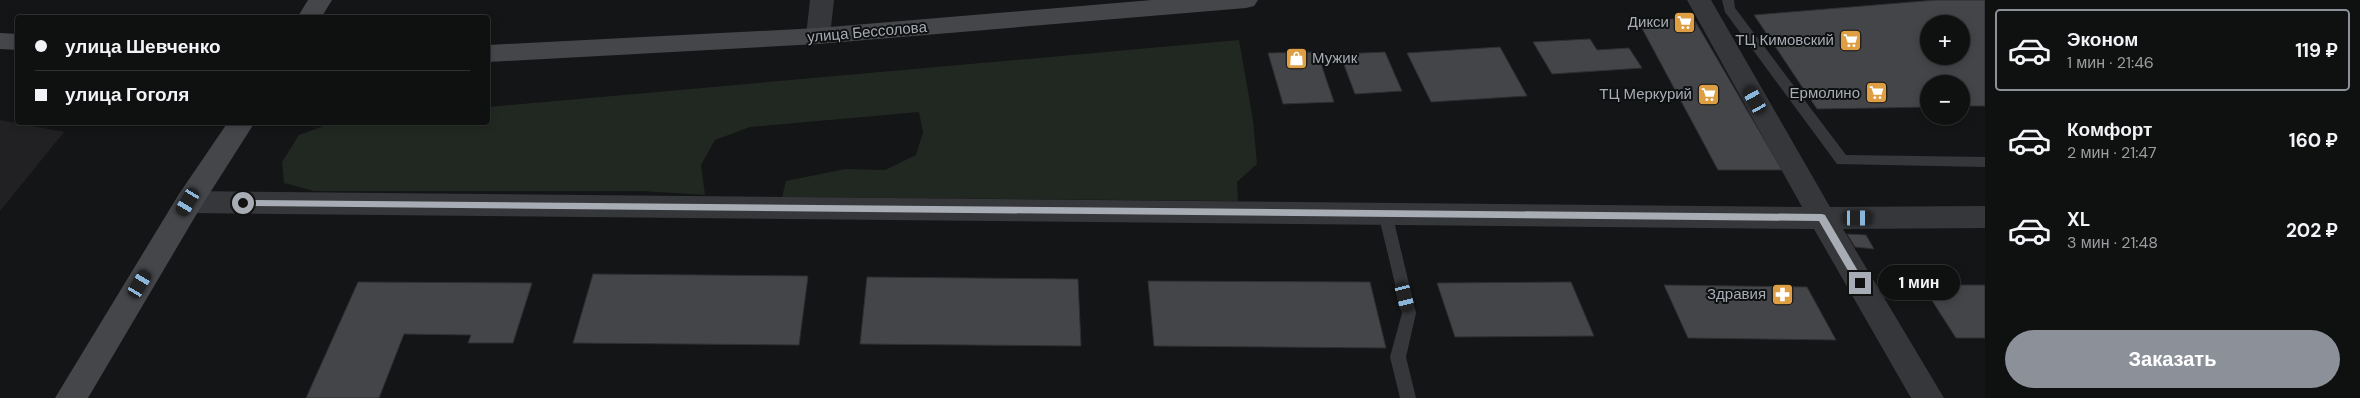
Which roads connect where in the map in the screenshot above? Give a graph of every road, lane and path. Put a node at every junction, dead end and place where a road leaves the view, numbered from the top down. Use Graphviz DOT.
graph roads {
  1 [pos="320,0"];
  2 [pos="822,0"];
  3 [pos="1239,0"];
  4 [pos="1699,0"];
  5 [pos="1728,0"];
  6 [pos="311,15"];
  7 [pos="818,36"];
  8 [pos="0,41"];
  9 [pos="15,42"];
  10 [pos="490,54"];
  11 [pos="240,125"];
  12 [pos="1842,160"];
  13 [pos="1985,162"];
  14 [pos="188,202"];
  15 [pos="1386,214"];
  16 [pos="1985,217"];
  17 [pos="1822,218"];
  18 [pos="71,398"];
  19 [pos="1408,398"];
  20 [pos="1928,398"];
  1 -- 6 [label="main road"];
  2 -- 7 [label="street"];
  3 -- 7 [label="main road, улица Бессолова"];
  4 -- 17 [label="street"];
  5 -- 12 [label="lane"];
  7 -- 10 [label="main road, улица Бессолова"];
  8 -- 9 [label="main road"];
  11 -- 14 [label="main road"];
  12 -- 13 [label="lane"];
  14 -- 15 [label="street"];
  14 -- 18 [label="main road"];
  15 -- 17 [label="street"];
  15 -- 19 [label="lane"];
  16 -- 17 [label="street"];
  17 -- 20 [label="street"];
}
